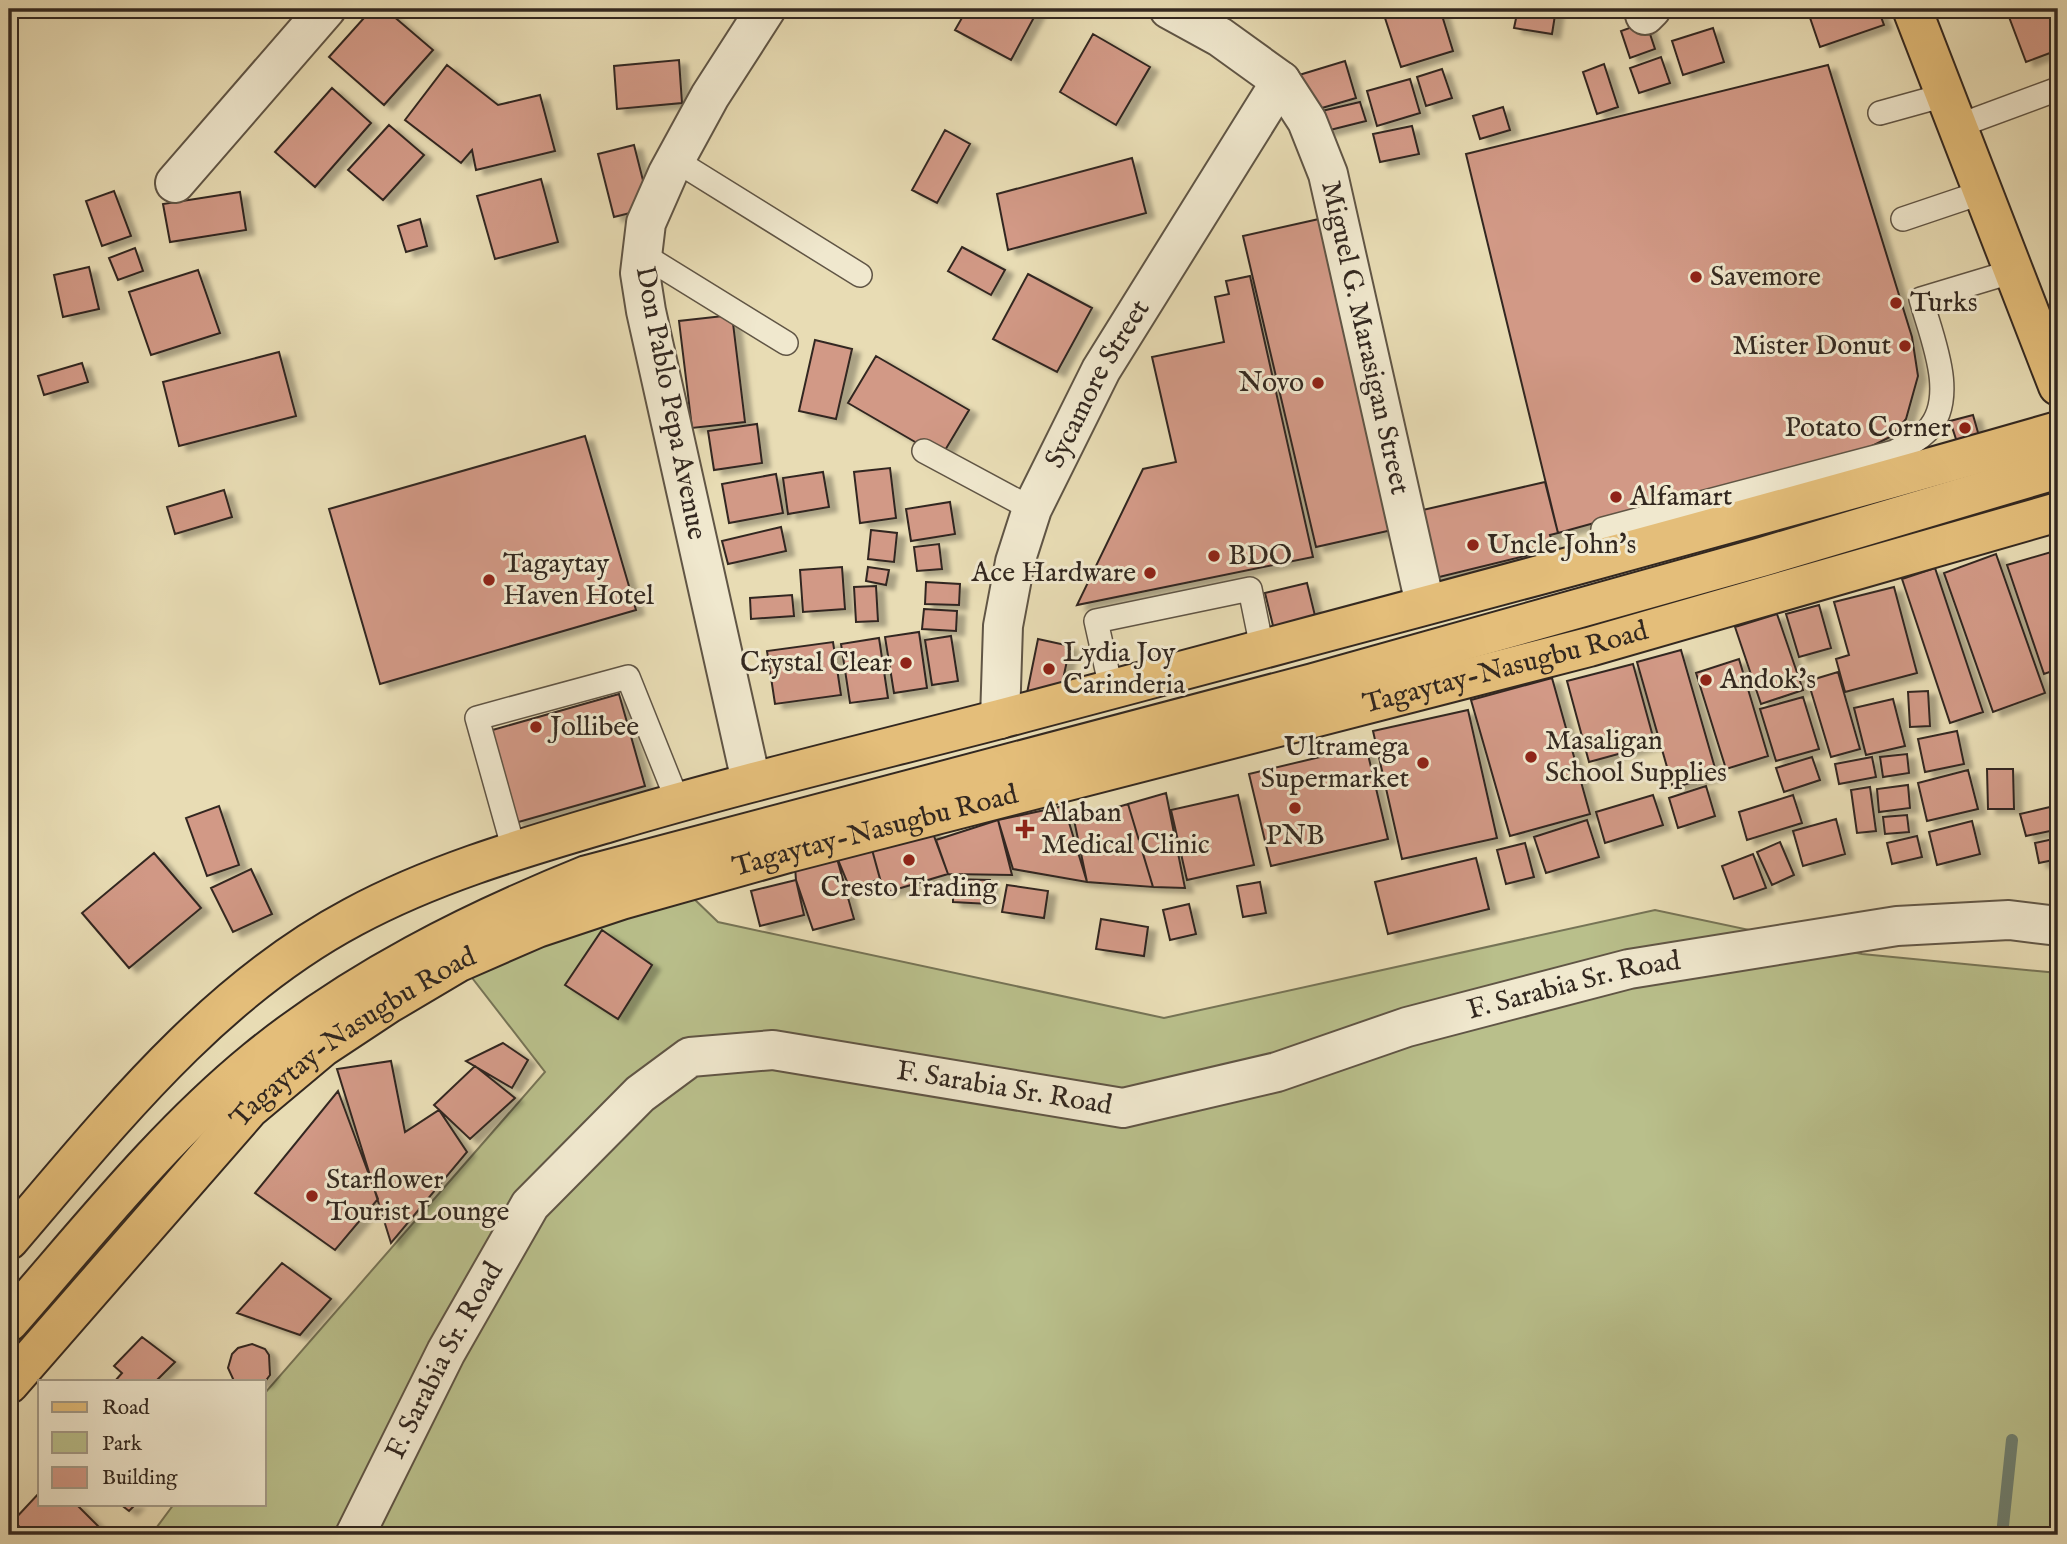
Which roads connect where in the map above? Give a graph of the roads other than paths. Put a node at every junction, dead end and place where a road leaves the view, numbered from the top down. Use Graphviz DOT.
graph roads {
  1 [pos="326,9"];
  2 [pos="766,9"];
  3 [pos="1169,9"];
  4 [pos="1912,9"];
  5 [pos="1281,81"];
  6 [pos="2058,89"];
  7 [pos="1951,110"];
  8 [pos="1880,113"];
  9 [pos="675,160"];
  10 [pos="175,183"];
  11 [pos="1983,192"];
  12 [pos="1903,219"];
  13 [pos="640,253"];
  14 [pos="2014,271"];
  15 [pos="860,275"];
  16 [pos="786,344"];
  17 [pos="2058,386"];
  18 [pos="2058,431"];
  19 [pos="924,450"];
  20 [pos="2058,469"];
  21 [pos="1032,509"];
  22 [pos="2058,512"];
  23 [pos="1610,556"];
  24 [pos="1425,604"];
  25 [pos="1262,648"];
  26 [pos="1111,688"];
  27 [pos="1000,719"];
  28 [pos="751,781"];
  29 [pos="678,802"];
  30 [pos="513,850"];
  31 [pos="2058,926"];
  32 [pos="9,1240"];
  33 [pos="9,1322"];
  34 [pos="9,1384"];
  35 [pos="355,1535"];
  1 -- 10 [label="street"];
  2 -- 9 [label="street, Don Pablo Pepa Avenue"];
  3 -- 5 [label="street"];
  4 -- 7 [label="main road"];
  5 -- 21 [label="street, Sycamore Street"];
  5 -- 24 [label="street, Miguel G. Marasigan Street"];
  6 -- 7 [label="lane"];
  7 -- 8 [label="lane"];
  7 -- 11 [label="main road"];
  9 -- 13 [label="street, Don Pablo Pepa Avenue"];
  9 -- 15 [label="lane"];
  11 -- 12 [label="lane"];
  11 -- 14 [label="main road"];
  13 -- 16 [label="lane"];
  13 -- 28 [label="street, Don Pablo Pepa Avenue"];
  14 -- 17 [label="main road"];
  14 -- 23 [label="lane"];
  18 -- 23 [label="main road"];
  19 -- 21 [label="lane"];
  20 -- 33 [label="main road, Tagaytay-Nasugbu Road"];
  21 -- 27 [label="street, Sycamore Street"];
  22 -- 34 [label="main road, Tagaytay-Nasugbu Road"];
  23 -- 24 [label="main road"];
  24 -- 25 [label="main road"];
  25 -- 26 [label="main road"];
  25 -- 26 [label="lane"];
  26 -- 27 [label="main road"];
  27 -- 28 [label="main road"];
  28 -- 29 [label="main road"];
  29 -- 30 [label="main road"];
  29 -- 30 [label="lane"];
  30 -- 32 [label="main road"];
  31 -- 35 [label="street, F. Sarabia Sr. Road"];
}
